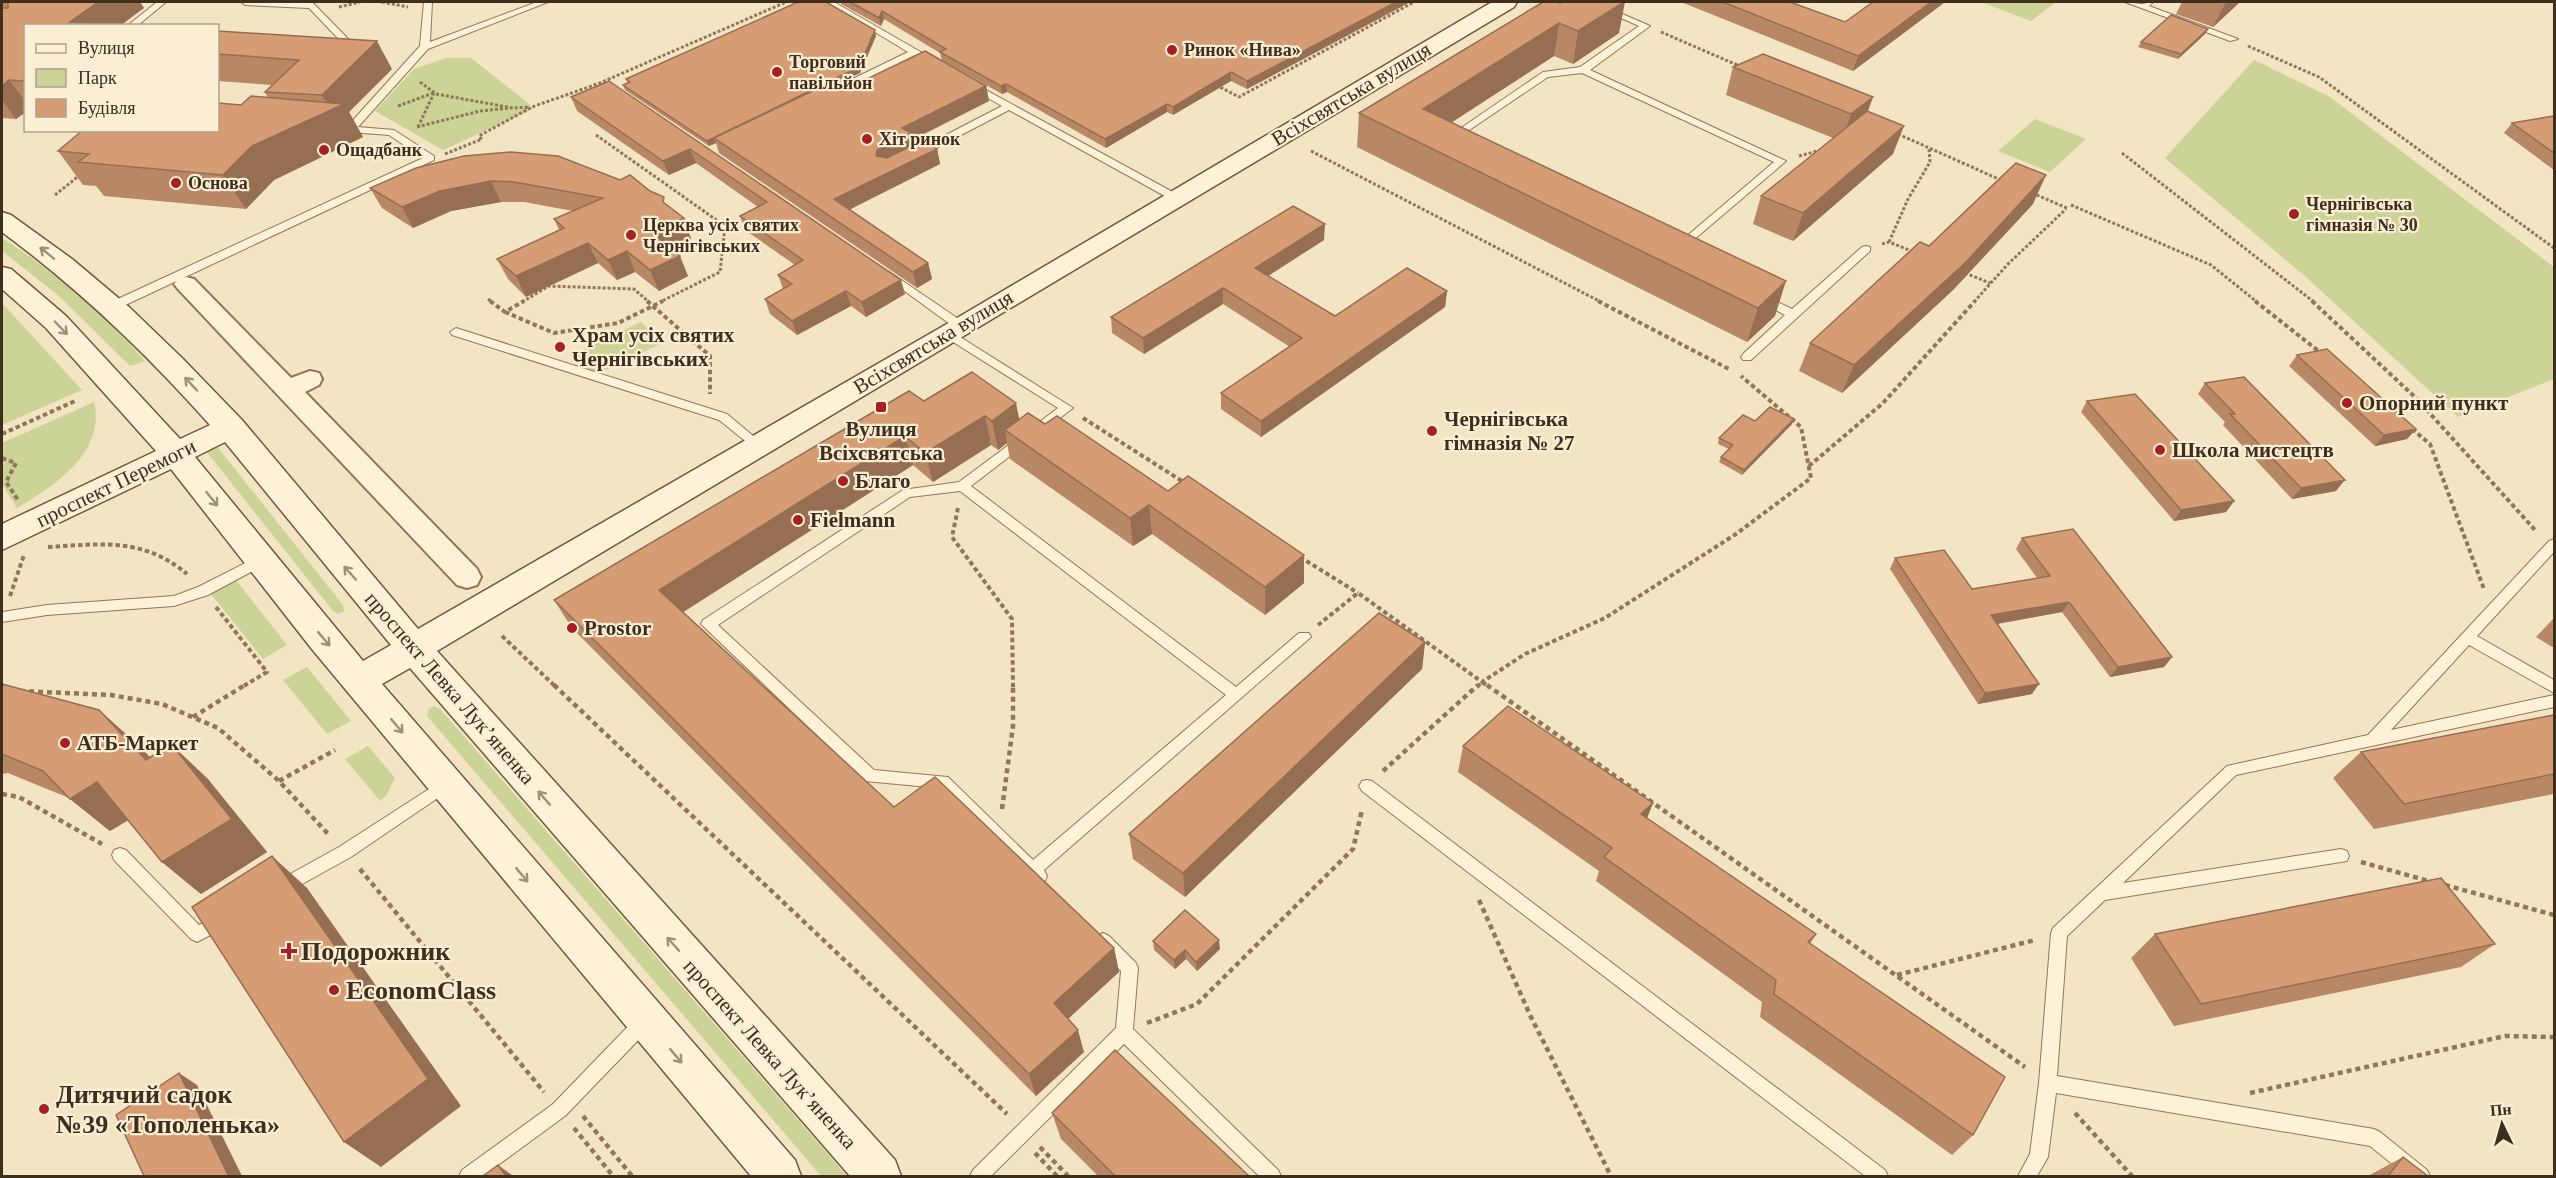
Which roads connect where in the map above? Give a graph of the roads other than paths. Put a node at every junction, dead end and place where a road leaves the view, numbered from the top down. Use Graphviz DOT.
graph roads {
  1 [pos="162,2"];
  2 [pos="245,2"];
  3 [pos="544,2"];
  4 [pos="829,2"];
  5 [pos="1506,2"];
  6 [pos="1589,2"];
  7 [pos="2129,2"];
  8 [pos="310,4"];
  9 [pos="2146,4"];
  10 [pos="428,6"];
  11 [pos="134,24"];
  12 [pos="2233,39"];
  13 [pos="425,48"];
  14 [pos="915,52"];
  15 [pos="348,55"];
  16 [pos="942,67"];
  17 [pos="1583,70"];
  18 [pos="959,78"];
  19 [pos="822,97"];
  20 [pos="1009,106"];
  21 [pos="1458,146"];
  22 [pos="906,159"];
  23 [pos="1176,198"];
  24 [pos="2,220"];
  25 [pos="1866,249"];
  26 [pos="1682,258"];
  27 [pos="875,266"];
  28 [pos="2,275"];
  29 [pos="186,284"];
  30 [pos="1753,294"];
  31 [pos="112,306"];
  32 [pos="1793,314"];
  33 [pos="955,331"];
  34 [pos="456,332"];
  35 [pos="1747,357"];
  36 [pos="231,427"];
  37 [pos="758,445"];
  38 [pos="176,454"];
  39 [pos="962,486"];
  40 [pos="20,537"];
  41 [pos="2553,546"];
  42 [pos="261,560"];
  43 [pos="466,577"];
  44 [pos="2,617"];
  45 [pos="1304,637"];
  46 [pos="2466,637"];
  47 [pos="415,650"];
  48 [pos="360,680"];
  49 [pos="2554,687"];
  50 [pos="1236,695"];
  51 [pos="2554,701"];
  52 [pos="2372,740"];
  53 [pos="446,784"];
  54 [pos="1367,786"];
  55 [pos="120,855"];
  56 [pos="2340,856"];
  57 [pos="1033,870"];
  58 [pos="1049,887"];
  59 [pos="2098,894"];
  60 [pos="267,895"];
  61 [pos="238,911"];
  62 [pos="1090,927"];
  63 [pos="646,1020"];
  64 [pos="1124,1032"];
  65 [pos="2048,1083"];
  66 [pos="468,1176"];
  67 [pos="779,1176"];
  68 [pos="879,1176"];
  69 [pos="979,1176"];
  70 [pos="1272,1176"];
  71 [pos="1879,1176"];
  72 [pos="2027,1176"];
  73 [pos="2421,1176"];
  1 -- 11 [label="lane"];
  2 -- 8 [label="lane"];
  3 -- 13 [label="lane"];
  4 -- 14 [label="lane"];
  5 -- 23 [label="main road, Всіхсвятська вулиця"];
  6 -- 17 [label="lane"];
  7 -- 9 [label="lane"];
  8 -- 15 [label="lane"];
  9 -- 12 [label="lane"];
  10 -- 13 [label="lane"];
  13 -- 31 [label="lane"];
  14 -- 16 [label="lane"];
  14 -- 19 [label="lane"];
  17 -- 21 [label="lane"];
  17 -- 26 [label="lane"];
  18 -- 20 [label="lane"];
  20 -- 22 [label="lane"];
  20 -- 23 [label="lane"];
  23 -- 33 [label="main road, Всіхсвятська вулиця"];
  31 -- 24 [label="main road, проспект Левка Лукʼяненка, one-way"];
  25 -- 32 [label="lane"];
  27 -- 33 [label="lane"];
  28 -- 38 [label="main road, one-way"];
  29 -- 43 [label="street"];
  30 -- 32 [label="lane"];
  36 -- 31 [label="main road, проспект Левка Лукʼяненка, one-way"];
  32 -- 35 [label="lane"];
  33 -- 37 [label="main road, Всіхсвятська вулиця"];
  33 -- 39 [label="lane"];
  34 -- 37 [label="lane"];
  36 -- 38 [label="main road, проспект Перемоги"];
  47 -- 36 [label="main road, проспект Левка Лукʼяненка, one-way"];
  37 -- 47 [label="main road, Всіхсвятська вулиця"];
  38 -- 40 [label="main road, проспект Перемоги"];
  38 -- 42 [label="main road, one-way"];
  39 -- 50 [label="lane"];
  39 -- 57 [label="lane"];
  41 -- 46 [label="lane"];
  42 -- 44 [label="lane"];
  42 -- 48 [label="main road, one-way"];
  45 -- 50 [label="lane"];
  46 -- 49 [label="lane"];
  46 -- 52 [label="lane"];
  47 -- 48 [label="main road, Всіхсвятська вулиця"];
  68 -- 47 [label="main road, проспект Левка Лукʼяненка, one-way"];
  48 -- 53 [label="main road, one-way"];
  50 -- 57 [label="lane"];
  51 -- 52 [label="lane"];
  52 -- 59 [label="lane"];
  53 -- 60 [label="lane"];
  53 -- 63 [label="main road, one-way"];
  54 -- 71 [label="lane"];
  55 -- 61 [label="lane"];
  56 -- 59 [label="lane"];
  57 -- 58 [label="lane"];
  59 -- 65 [label="lane"];
  62 -- 64 [label="lane"];
  63 -- 66 [label="lane"];
  63 -- 67 [label="main road, one-way"];
  64 -- 69 [label="lane"];
  64 -- 70 [label="lane"];
  65 -- 72 [label="lane"];
  65 -- 73 [label="lane"];
}
